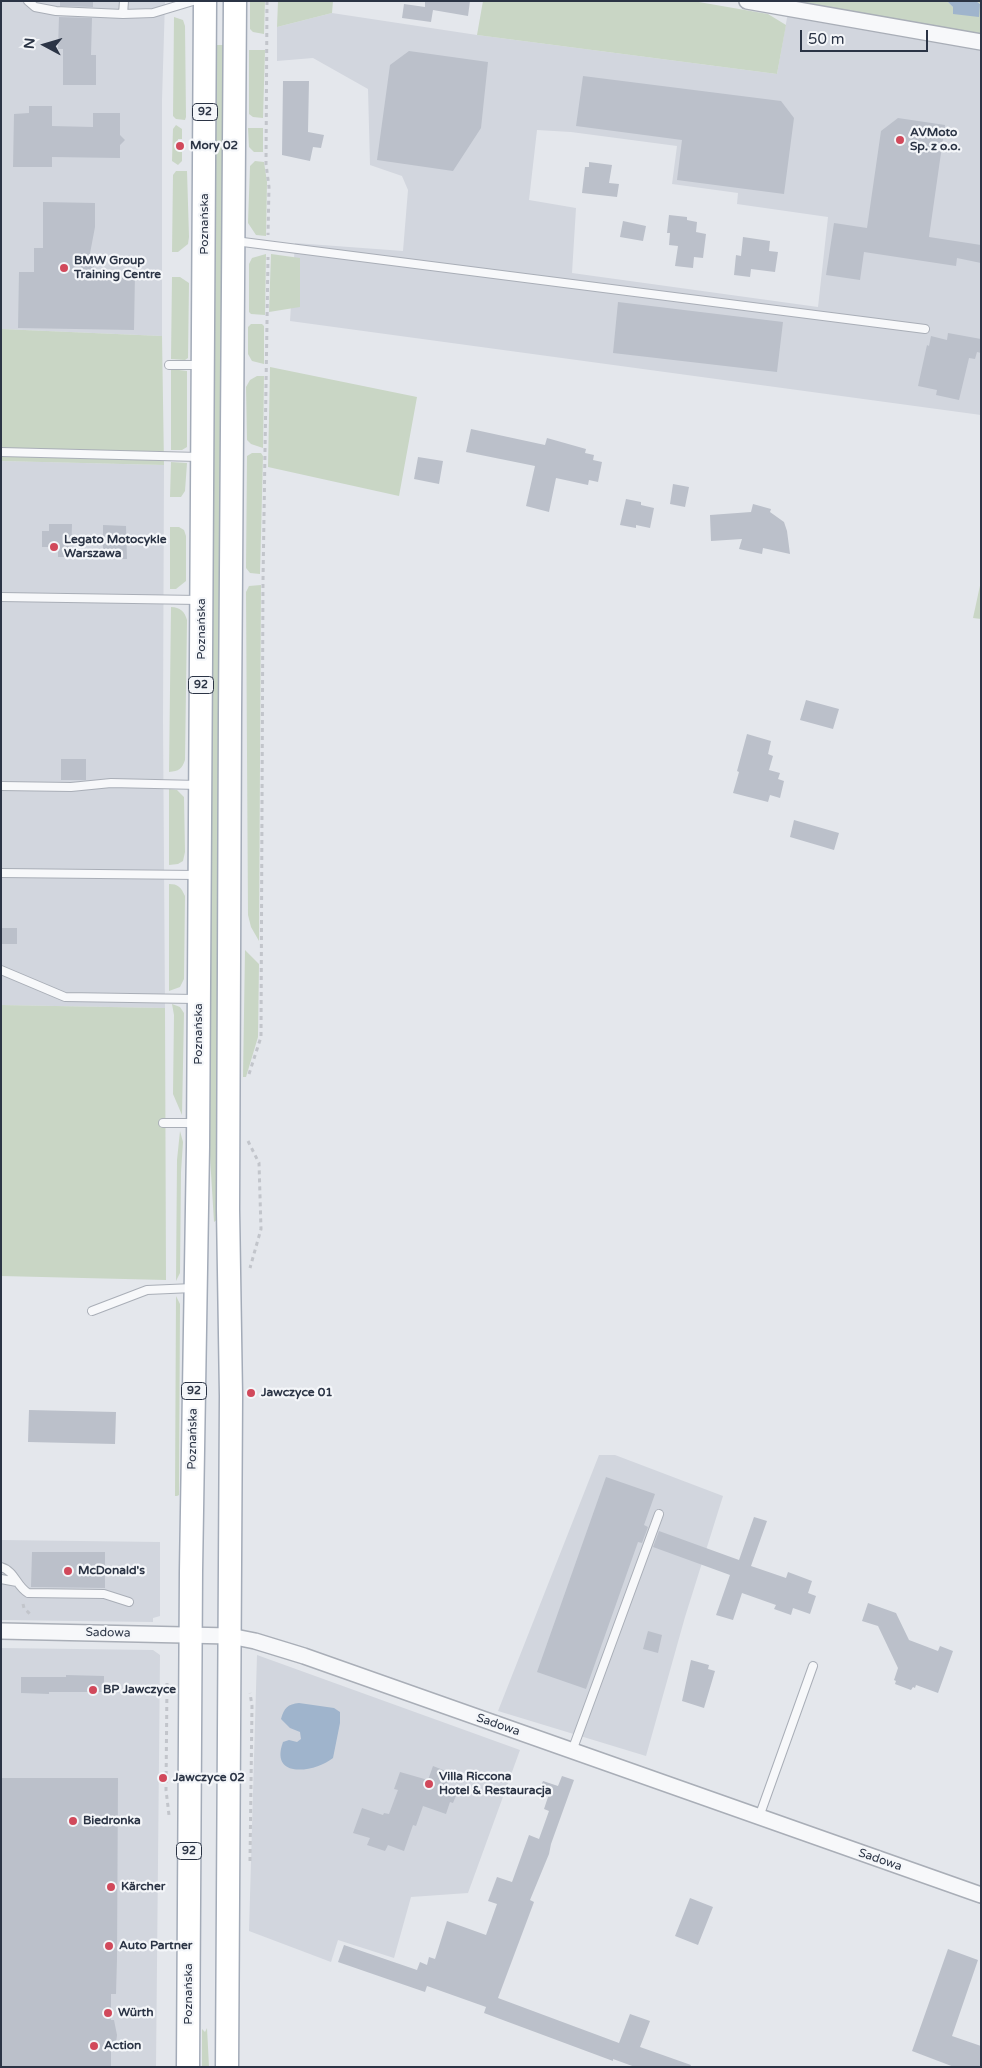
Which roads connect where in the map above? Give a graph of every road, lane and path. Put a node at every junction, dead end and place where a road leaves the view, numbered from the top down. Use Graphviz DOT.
graph roads {
  1 [pos="28,1"];
  2 [pos="124,1"];
  3 [pos="193,1"];
  4 [pos="206,1"];
  5 [pos="235,1"];
  6 [pos="267,1"];
  7 [pos="747,1"];
  8 [pos="123,14"];
  9 [pos="981,42"];
  10 [pos="233,241"];
  11 [pos="268,245"];
  12 [pos="925,329"];
  13 [pos="169,365"];
  14 [pos="204,366"];
  15 [pos="1,452"];
  16 [pos="203,457"];
  17 [pos="1,596"];
  18 [pos="202,600"];
  19 [pos="201,785"];
  20 [pos="1,786"];
  21 [pos="1,874"];
  22 [pos="200,875"];
  23 [pos="1,970"];
  24 [pos="199,999"];
  25 [pos="248,1078"];
  26 [pos="163,1123"];
  27 [pos="198,1124"];
  28 [pos="248,1140"];
  29 [pos="249,1277"];
  30 [pos="196,1288"];
  31 [pos="92,1312"];
  32 [pos="659,1514"];
  33 [pos="1,1567"];
  34 [pos="1,1578"];
  35 [pos="17,1582"];
  36 [pos="129,1602"];
  37 [pos="1,1631"];
  38 [pos="191,1635"];
  39 [pos="230,1636"];
  40 [pos="814,1666"];
  41 [pos="572,1751"];
  42 [pos="759,1817"];
  43 [pos="981,1895"];
  44 [pos="188,2067"];
  45 [pos="227,2067"];
  1 -- 8 [label="lane"];
  2 -- 8 [label="lane"];
  3 -- 8 [label="lane"];
  4 -- 14 [label="main road, Poznańska / 92"];
  5 -- 10 [label="main road, 92"];
  6 -- 11 [label="path"];
  7 -- 9 [label="street"];
  10 -- 11 [label="lane"];
  10 -- 39 [label="main road, 92"];
  11 -- 12 [label="lane"];
  11 -- 25 [label="path"];
  13 -- 14 [label="lane"];
  14 -- 16 [label="main road, Poznańska / 92"];
  15 -- 16 [label="lane"];
  16 -- 18 [label="main road, Poznańska / 92"];
  17 -- 18 [label="lane"];
  18 -- 19 [label="main road, Poznańska / 92"];
  19 -- 20 [label="lane"];
  19 -- 22 [label="main road, Poznańska / 92"];
  21 -- 22 [label="lane"];
  22 -- 24 [label="main road, Poznańska / 92"];
  23 -- 24 [label="lane"];
  24 -- 27 [label="main road, Poznańska / 92"];
  26 -- 27 [label="lane"];
  27 -- 30 [label="main road, Poznańska / 92"];
  28 -- 29 [label="path"];
  30 -- 31 [label="lane"];
  30 -- 38 [label="main road, Poznańska / 92"];
  32 -- 41 [label="lane"];
  33 -- 35 [label="lane"];
  34 -- 35 [label="lane"];
  35 -- 36 [label="lane"];
  37 -- 38 [label="street, Sadowa"];
  38 -- 39 [label="street, Sadowa"];
  38 -- 44 [label="main road, Poznańska / 92"];
  39 -- 41 [label="street, Sadowa"];
  39 -- 45 [label="main road, 92"];
  40 -- 42 [label="lane"];
  41 -- 42 [label="street, Sadowa"];
  42 -- 43 [label="street, Sadowa"];
}
